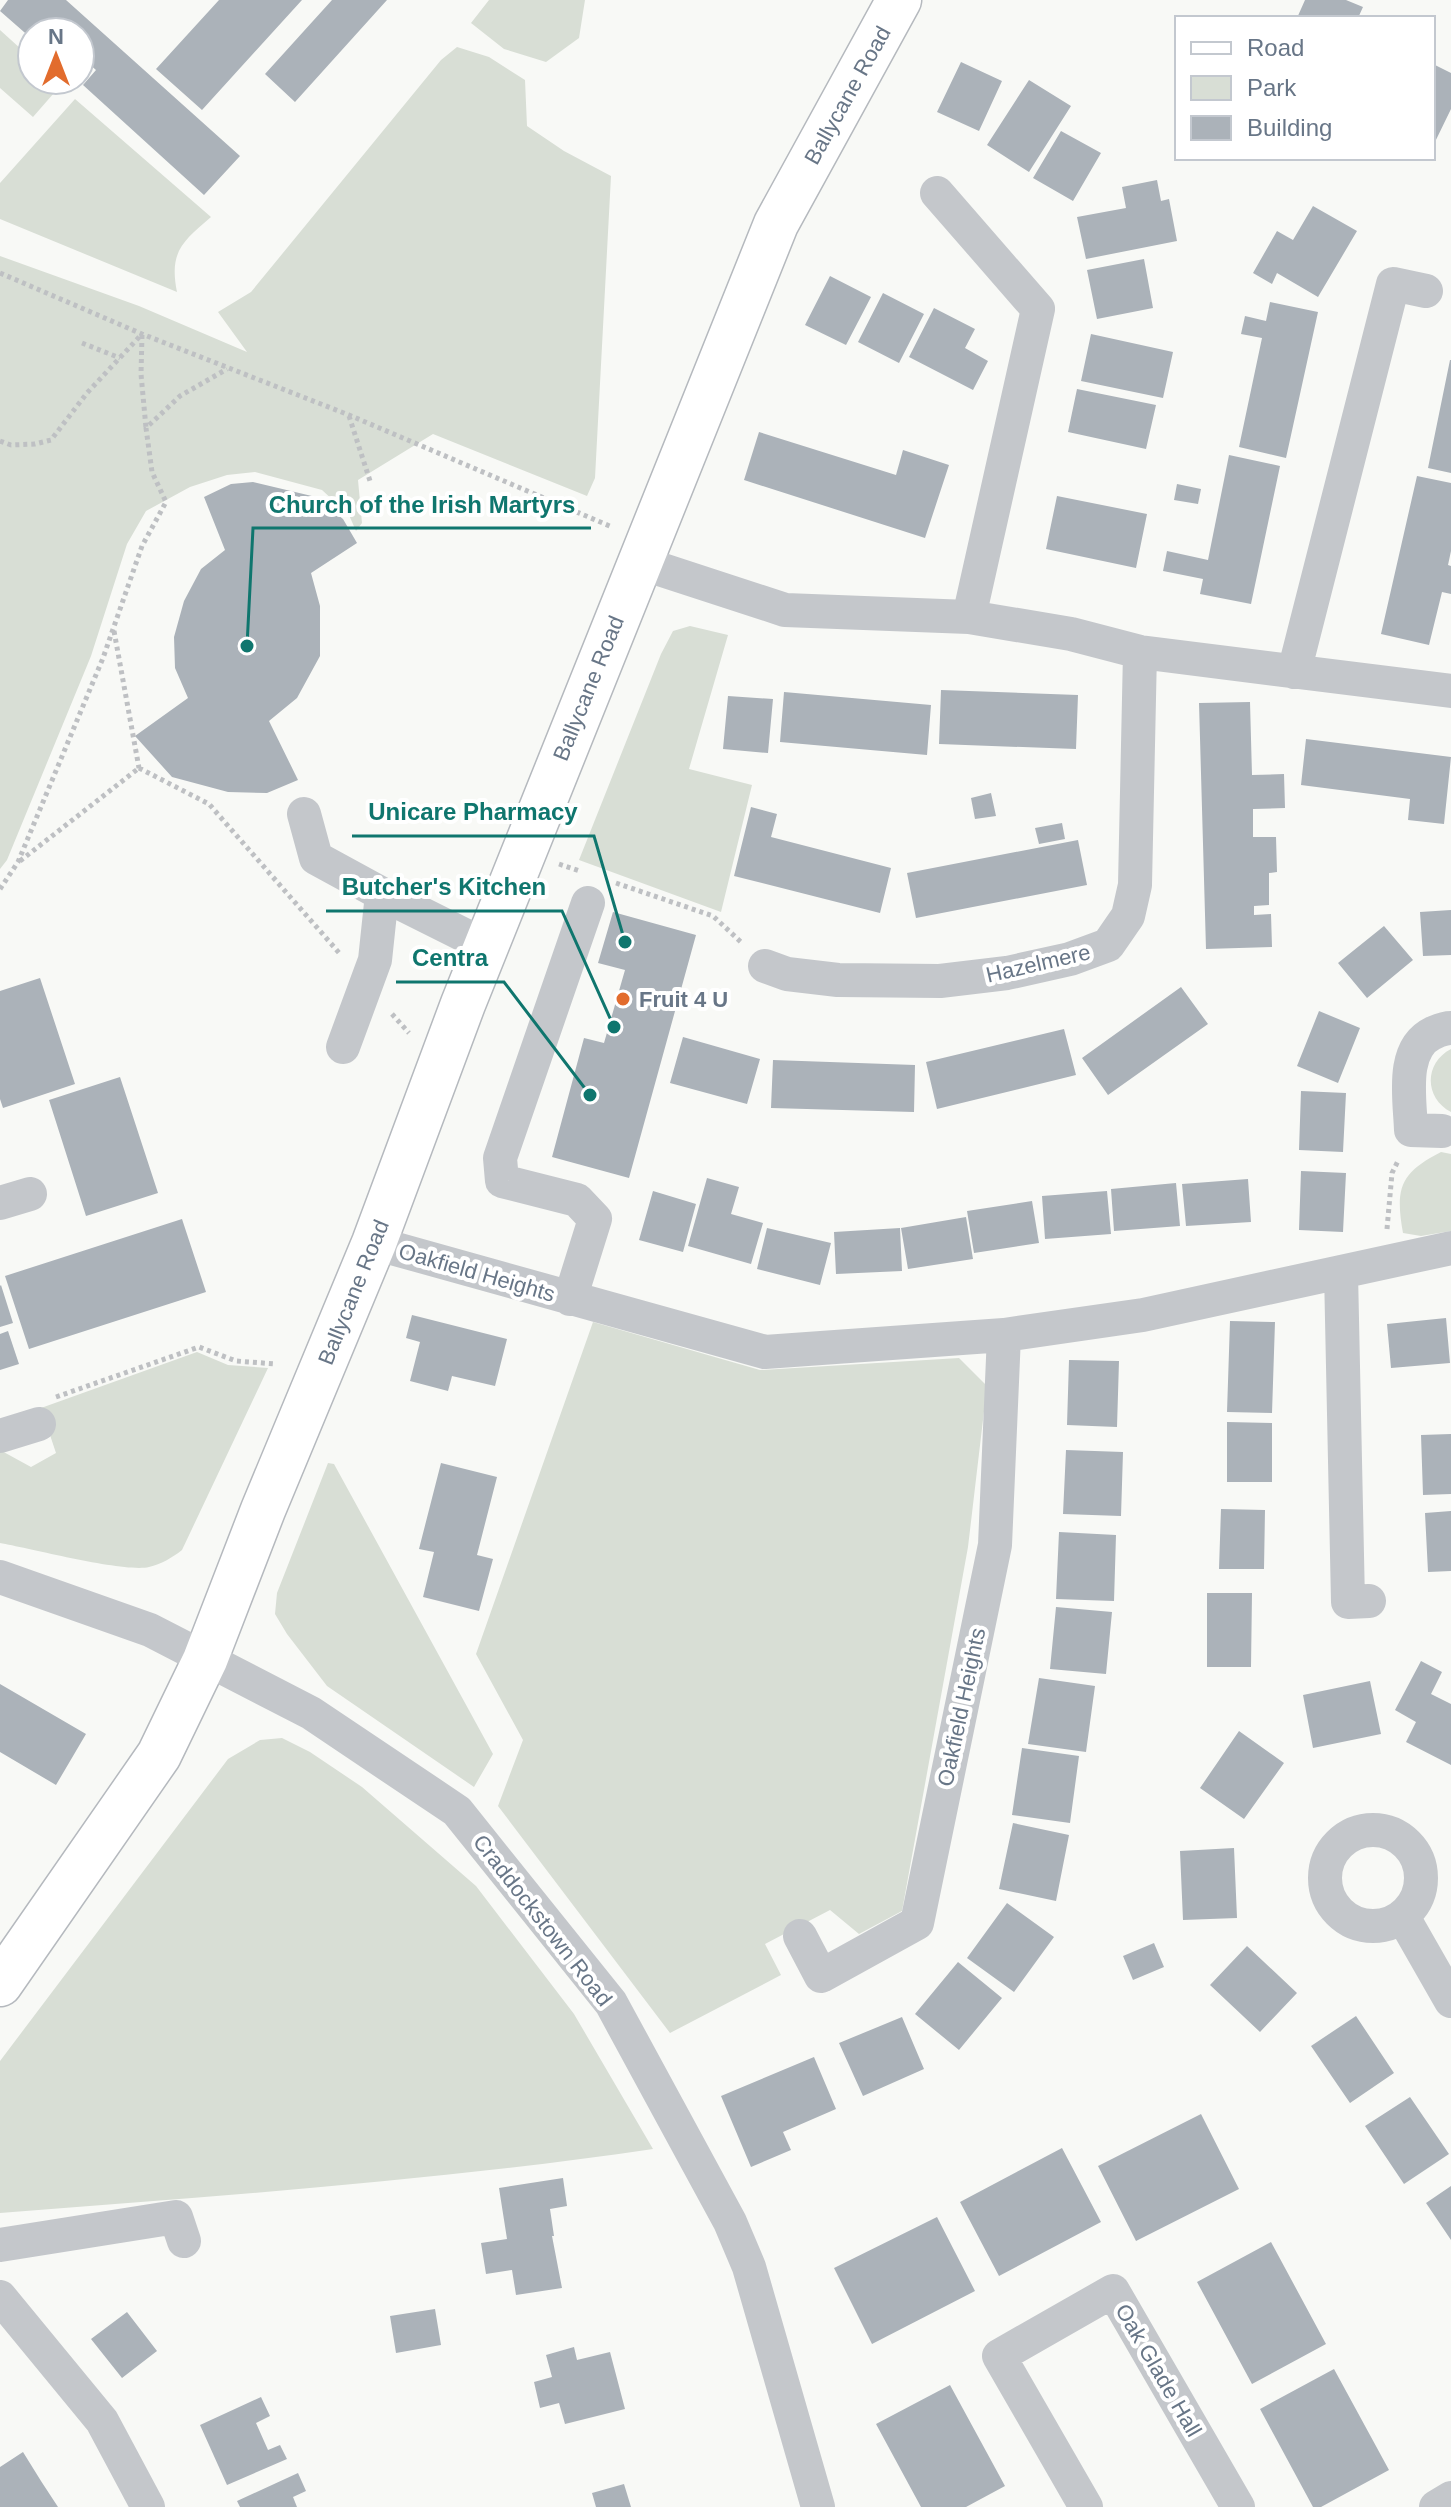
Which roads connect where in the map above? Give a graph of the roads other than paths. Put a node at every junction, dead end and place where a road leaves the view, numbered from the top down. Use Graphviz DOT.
graph roads {
  1 [pos="899,0"];
  2 [pos="937,193"];
  3 [pos="1426,291"];
  4 [pos="643,552"];
  5 [pos="969,617"];
  6 [pos="1140,652"];
  7 [pos="1294,672"];
  8 [pos="1451,691"];
  9 [pos="304,814"];
  10 [pos="596,886"];
  11 [pos="382,894"];
  12 [pos="486,946"];
  13 [pos="765,966"];
  14 [pos="1451,1028"];
  15 [pos="343,1047"];
  16 [pos="1426,1131"];
  17 [pos="374,1243"];
  18 [pos="1451,1248"];
  19 [pos="1341,1272"];
  20 [pos="570,1299"];
  21 [pos="1004,1335"];
  22 [pos="39,1424"];
  23 [pos="0,1436"];
  24 [pos="0,1577"];
  25 [pos="1369,1601"];
  26 [pos="205,1660"];
  27 [pos="1403,1917"];
  28 [pos="800,1936"];
  29 [pos="0,1984"];
  30 [pos="1451,2001"];
  31 [pos="180,2229"];
  32 [pos="0,2245"];
  33 [pos="0,2297"];
  34 [pos="1451,2498"];
  35 [pos="148,2507"];
  36 [pos="818,2507"];
  37 [pos="1086,2507"];
  38 [pos="1238,2507"];
  39 [pos="1436,2507"];
  1 -- 4 [label="main road, Ballycane Road"];
  2 -- 5 [label="street"];
  3 -- 7 [label="street"];
  4 -- 5 [label="street"];
  4 -- 12 [label="main road, Ballycane Road"];
  5 -- 6 [label="street"];
  6 -- 7 [label="street"];
  6 -- 13 [label="street, Hazelmere"];
  7 -- 8 [label="street"];
  9 -- 11 [label="street"];
  10 -- 20 [label="street"];
  11 -- 12 [label="street"];
  11 -- 15 [label="street"];
  12 -- 17 [label="main road, Ballycane Road"];
  14 -- 16 [label="street"];
  17 -- 20 [label="street, Oakfield Heights"];
  17 -- 26 [label="main road, Ballycane Road"];
  18 -- 19 [label="street, Oakfield Heights"];
  19 -- 21 [label="street, Oakfield Heights"];
  19 -- 25 [label="street"];
  20 -- 21 [label="street, Oakfield Heights"];
  21 -- 28 [label="street, Oakfield Heights"];
  22 -- 23 [label="street"];
  24 -- 26 [label="street, Craddockstown Road"];
  26 -- 29 [label="main road, Ballycane Road"];
  26 -- 36 [label="street, Craddockstown Road"];
  27 -- 30 [label="street"];
  31 -- 32 [label="street"];
  33 -- 35 [label="street"];
  34 -- 39 [label="street"];
  37 -- 38 [label="street, Oak Glade Hall"];
}
